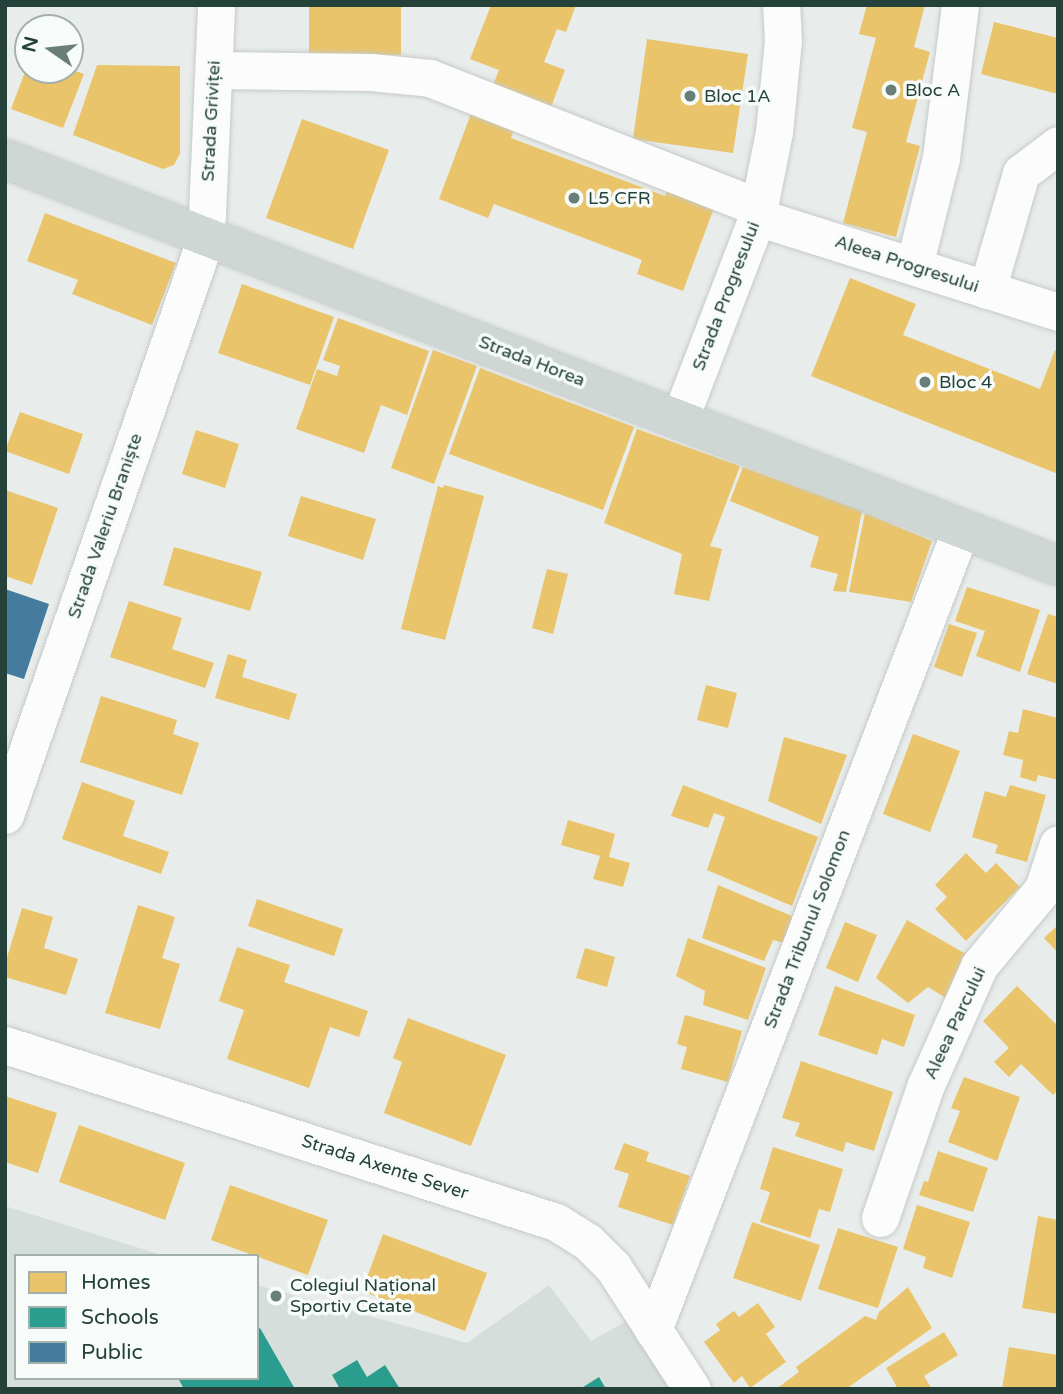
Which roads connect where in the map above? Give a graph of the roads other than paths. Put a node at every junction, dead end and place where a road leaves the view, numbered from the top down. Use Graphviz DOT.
graph roads {
  1 [pos="216,5"];
  2 [pos="781,5"];
  3 [pos="960,5"];
  4 [pos="214,70"];
  5 [pos="1058,145"];
  6 [pos="5,159"];
  7 [pos="758,212"];
  8 [pos="206,237"];
  9 [pos="914,266"];
  10 [pos="987,289"];
  11 [pos="1058,312"];
  12 [pos="680,418"];
  13 [pos="961,529"];
  14 [pos="1058,566"];
  15 [pos="5,815"];
  16 [pos="1058,844"];
  17 [pos="5,1045"];
  18 [pos="880,1218"];
  19 [pos="653,1330"];
  20 [pos="692,1389"];
  1 -- 4 [label="street, Strada Griviței"];
  2 -- 7 [label="street, Strada Progresului"];
  3 -- 9 [label="street"];
  4 -- 7 [label="street, Aleea Progresului"];
  4 -- 8 [label="street, Strada Griviței"];
  5 -- 10 [label="street"];
  6 -- 8 [label="main road, Strada Horea"];
  7 -- 9 [label="street, Aleea Progresului"];
  7 -- 12 [label="street, Strada Progresului"];
  8 -- 12 [label="main road, Strada Horea"];
  8 -- 15 [label="street, Strada Valeriu Braniște"];
  9 -- 10 [label="street, Aleea Progresului"];
  10 -- 11 [label="street, Aleea Progresului"];
  12 -- 13 [label="main road, Strada Horea"];
  13 -- 14 [label="main road, Strada Horea"];
  13 -- 19 [label="street, Strada Tribunul Solomon"];
  16 -- 18 [label="street, Aleea Parcului"];
  17 -- 19 [label="street, Strada Axente Sever"];
  19 -- 20 [label="street, Strada Axente Sever"];
}
